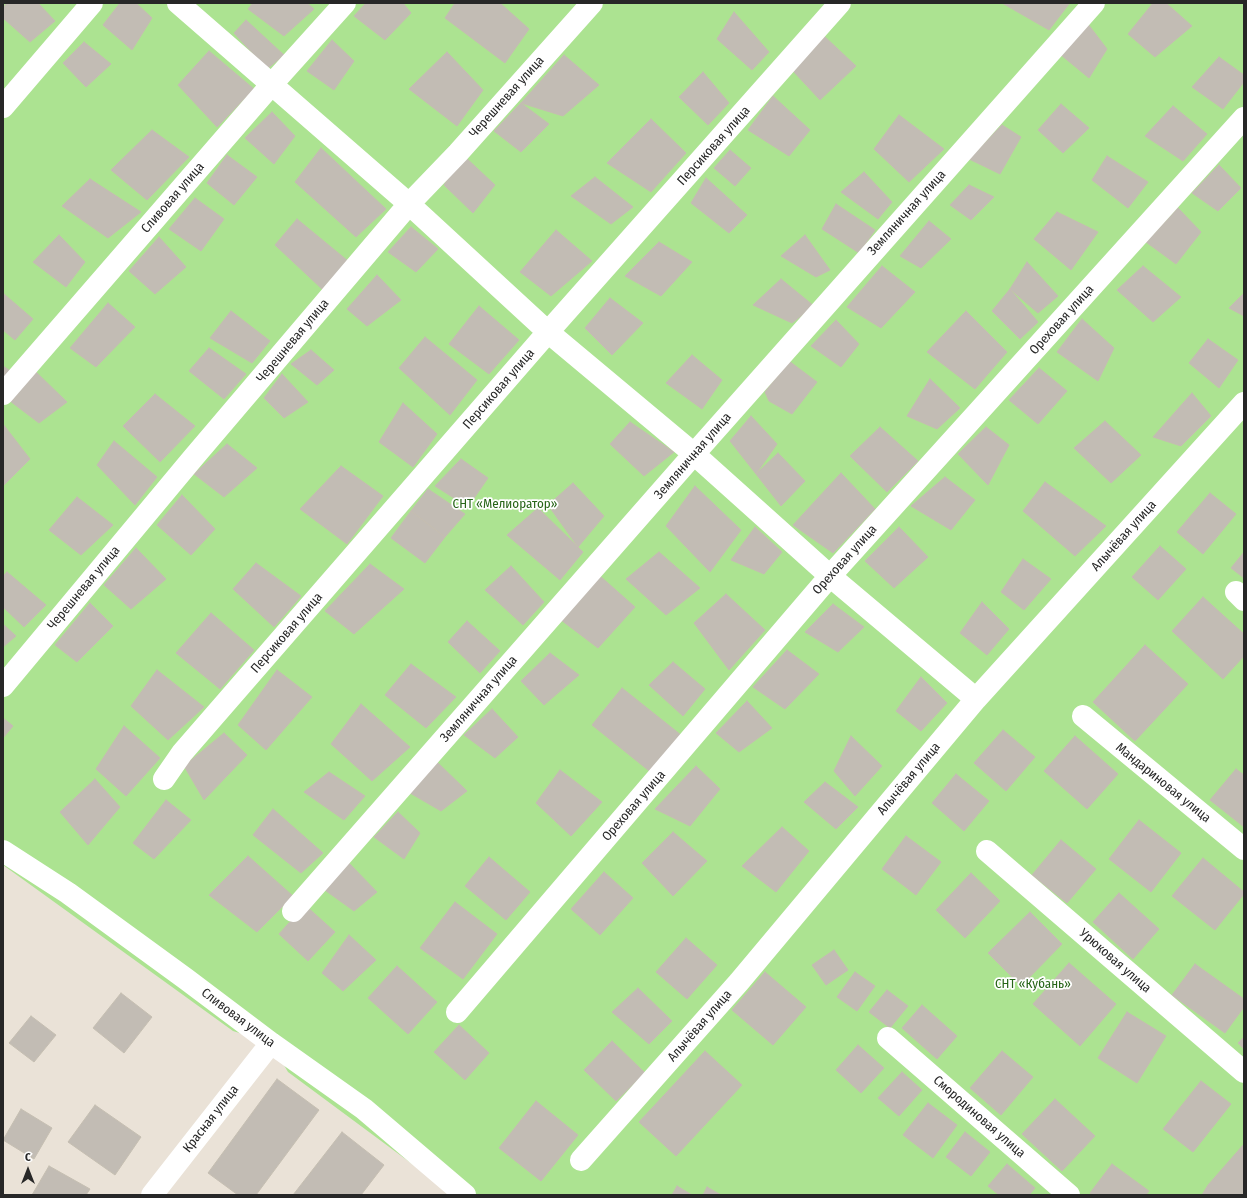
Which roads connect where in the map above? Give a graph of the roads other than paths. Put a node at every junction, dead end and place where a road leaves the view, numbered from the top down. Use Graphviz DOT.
graph roads {
  1 [pos="92,3"];
  2 [pos="178,3"];
  3 [pos="345,3"];
  4 [pos="592,3"];
  5 [pos="840,3"];
  6 [pos="1094,3"];
  7 [pos="272,84"];
  8 [pos="3,107"];
  9 [pos="1244,118"];
  10 [pos="409,204"];
  11 [pos="548,332"];
  12 [pos="3,394"];
  13 [pos="1244,403"];
  14 [pos="694,454"];
  15 [pos="830,576"];
  16 [pos="3,686"];
  17 [pos="976,699"];
  18 [pos="1083,716"];
  19 [pos="164,779"];
  20 [pos="1244,849"];
  21 [pos="3,851"];
  22 [pos="987,851"];
  23 [pos="293,910"];
  24 [pos="457,1012"];
  25 [pos="888,1038"];
  26 [pos="271,1043"];
  27 [pos="1244,1072"];
  28 [pos="581,1160"];
  29 [pos="152,1195"];
  30 [pos="465,1195"];
  31 [pos="1069,1195"];
  1 -- 8 [label="street"];
  2 -- 7 [label="street"];
  3 -- 7 [label="street, Сливовая улица"];
  4 -- 10 [label="street, Черешневая улица"];
  5 -- 11 [label="street, Персиковая улица"];
  6 -- 14 [label="street, Земляничная улица"];
  7 -- 10 [label="street"];
  7 -- 12 [label="street, Сливовая улица"];
  9 -- 15 [label="street, Ореховая улица"];
  10 -- 11 [label="street"];
  10 -- 16 [label="street, Черешневая улица"];
  11 -- 14 [label="street"];
  11 -- 19 [label="street, Персиковая улица"];
  13 -- 17 [label="street, Алычёвая улица"];
  14 -- 15 [label="street"];
  14 -- 23 [label="street, Земляничная улица"];
  15 -- 17 [label="street"];
  15 -- 24 [label="street, Ореховая улица"];
  17 -- 28 [label="street, Алычёвая улица"];
  18 -- 20 [label="street, Мандариновая улица"];
  21 -- 26 [label="street, Сливовая улица"];
  22 -- 27 [label="street, Урюковая улица"];
  25 -- 31 [label="street, Смородиновая улица"];
  26 -- 29 [label="street, Красная улица"];
  26 -- 30 [label="street, Сливовая улица"];
}
